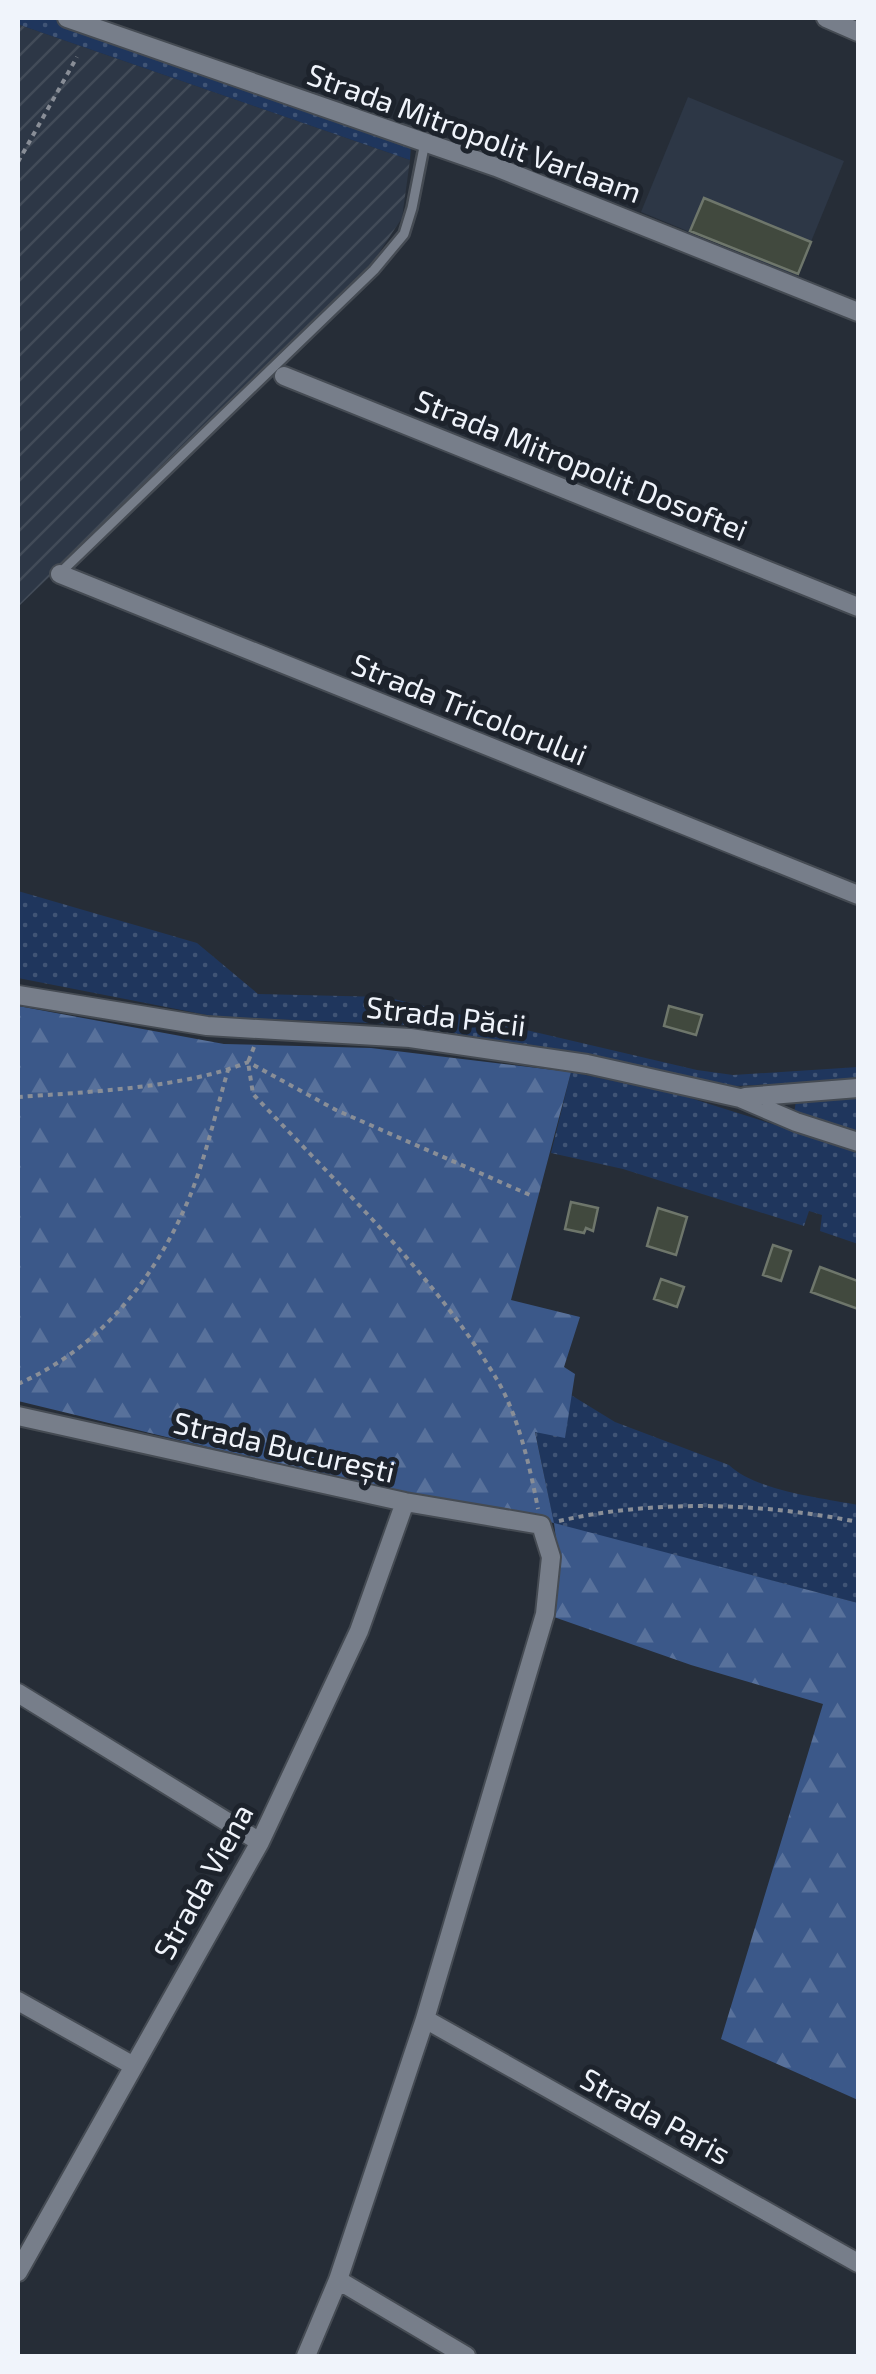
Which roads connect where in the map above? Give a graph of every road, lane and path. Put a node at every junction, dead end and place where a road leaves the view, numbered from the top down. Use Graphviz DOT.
graph roads {
  1 [pos="67,18"];
  2 [pos="826,18"];
  3 [pos="858,32"];
  4 [pos="77,57"];
  5 [pos="425,142"];
  6 [pos="18,162"];
  7 [pos="858,312"];
  8 [pos="284,376"];
  9 [pos="60,574"];
  10 [pos="858,607"];
  11 [pos="858,895"];
  12 [pos="18,995"];
  13 [pos="261,1029"];
  14 [pos="248,1062"];
  15 [pos="228,1070"];
  16 [pos="858,1088"];
  17 [pos="18,1097"];
  18 [pos="740,1098"];
  19 [pos="858,1142"];
  20 [pos="530,1196"];
  21 [pos="18,1384"];
  22 [pos="18,1416"];
  23 [pos="405,1502"];
  24 [pos="858,1522"];
  25 [pos="541,1524"];
  26 [pos="18,1693"];
  27 [pos="260,1842"];
  28 [pos="18,2001"];
  29 [pos="424,2019"];
  30 [pos="132,2066"];
  31 [pos="858,2263"];
  32 [pos="18,2272"];
  33 [pos="338,2280"];
  34 [pos="306,2356"];
  35 [pos="466,2356"];
  1 -- 5 [label="street, Strada Mitropolit Varlaam"];
  2 -- 3 [label="street"];
  4 -- 6 [label="path"];
  5 -- 7 [label="street, Strada Mitropolit Varlaam"];
  5 -- 9 [label="lane"];
  8 -- 10 [label="street, Strada Mitropolit Dosoftei"];
  9 -- 11 [label="street, Strada Tricolorului"];
  12 -- 13 [label="street, Strada Păcii"];
  13 -- 14 [label="path"];
  13 -- 18 [label="street, Strada Păcii"];
  14 -- 15 [label="path"];
  14 -- 20 [label="path"];
  14 -- 25 [label="path"];
  15 -- 17 [label="path"];
  15 -- 21 [label="path"];
  16 -- 18 [label="street"];
  18 -- 19 [label="street, Strada Păcii"];
  22 -- 23 [label="street, Strada București"];
  23 -- 25 [label="street, Strada București"];
  23 -- 27 [label="street, Strada Viena"];
  24 -- 25 [label="path"];
  25 -- 29 [label="street"];
  26 -- 27 [label="street"];
  27 -- 30 [label="street, Strada Viena"];
  28 -- 30 [label="street"];
  29 -- 31 [label="street, Strada Paris"];
  29 -- 33 [label="street"];
  30 -- 32 [label="street, Strada Viena"];
  33 -- 34 [label="street"];
  33 -- 35 [label="street"];
}
